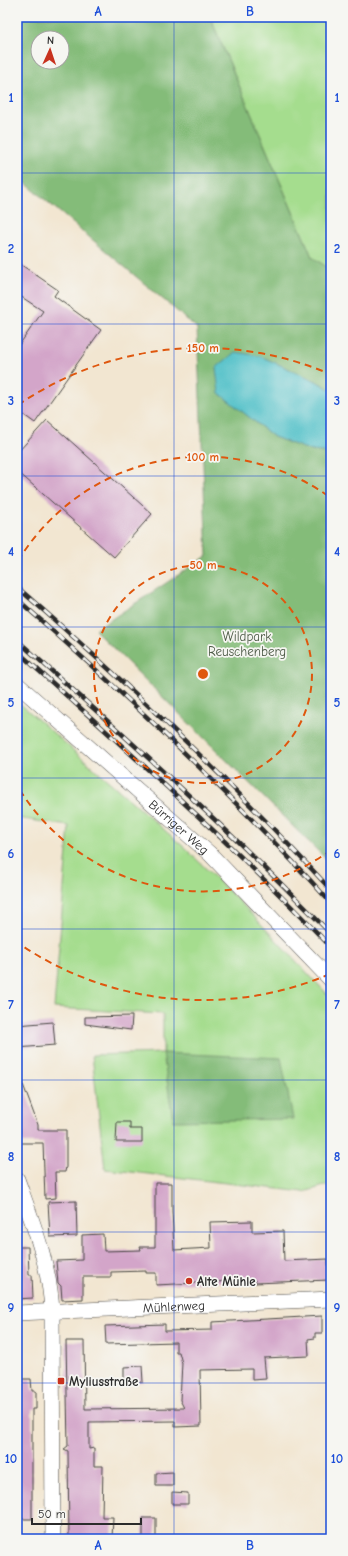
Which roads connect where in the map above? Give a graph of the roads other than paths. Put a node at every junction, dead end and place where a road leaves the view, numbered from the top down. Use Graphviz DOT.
graph roads {
  1 [pos="17,684"];
  2 [pos="331,980"];
  3 [pos="17,1179"];
  4 [pos="331,1299"];
  5 [pos="52,1311"];
  6 [pos="17,1313"];
  7 [pos="53,1539"];
  1 -- 2 [label="street, Bürriger Weg"];
  3 -- 5 [label="street"];
  4 -- 5 [label="street, Mühlenweg"];
  5 -- 6 [label="street, Mühlenweg"];
  5 -- 7 [label="street"];
}
